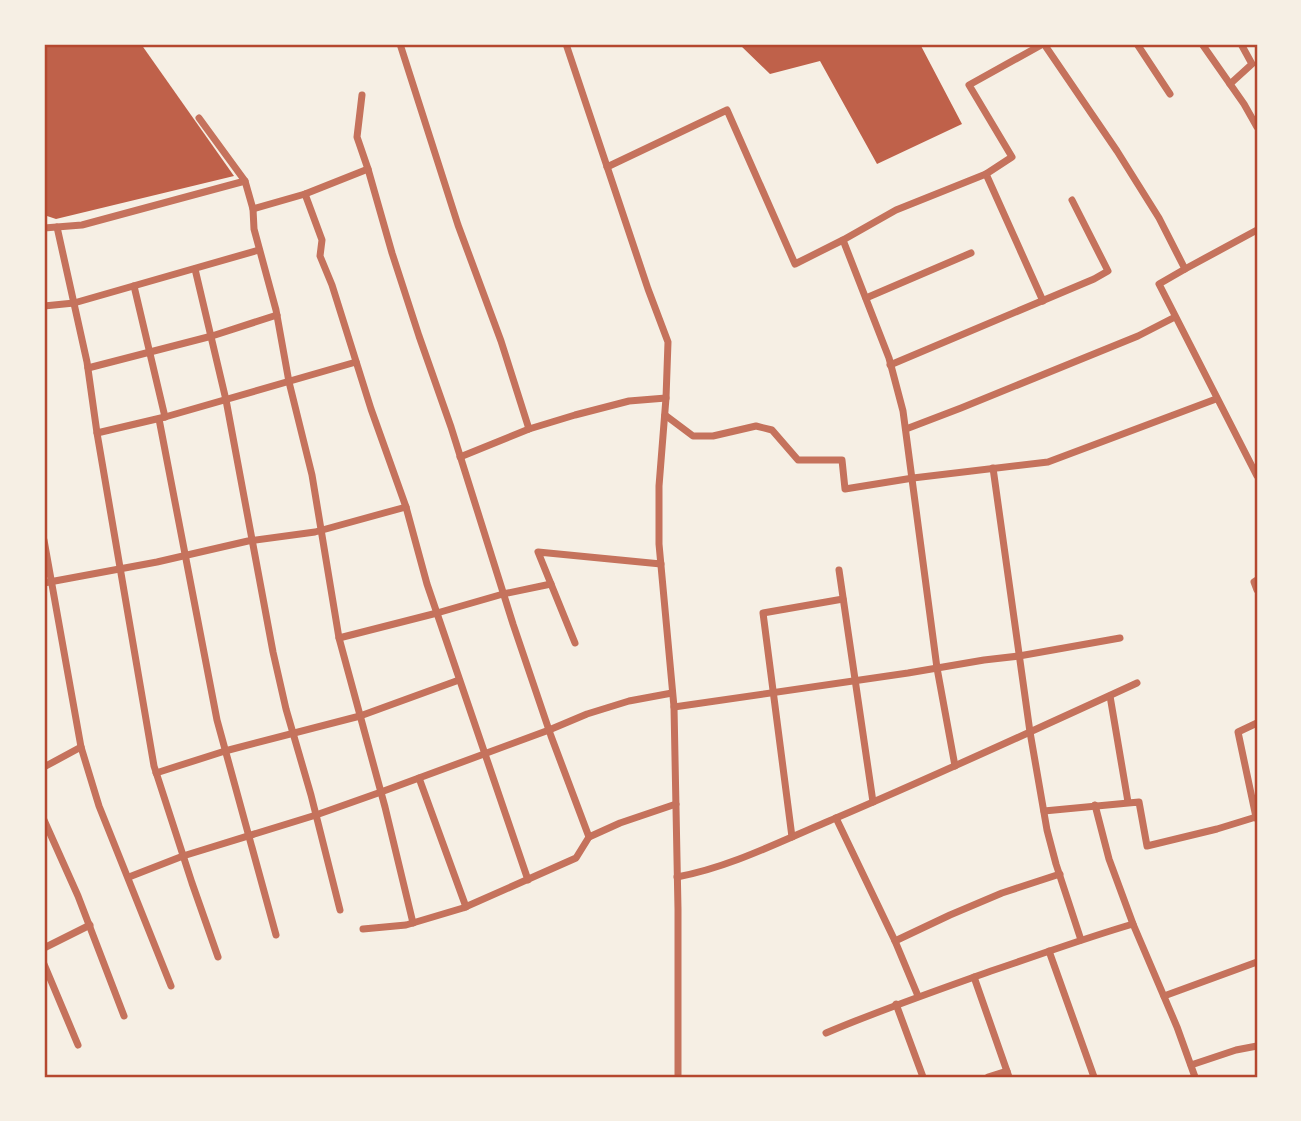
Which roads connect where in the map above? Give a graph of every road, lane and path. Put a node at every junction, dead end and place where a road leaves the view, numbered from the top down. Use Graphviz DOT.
graph roads {
  1 [pos="400,44"];
  2 [pos="566,44"];
  3 [pos="1046,44"];
  4 [pos="1137,44"];
  5 [pos="1202,44"];
  6 [pos="1241,44"];
  7 [pos="1230,84"];
  8 [pos="1170,94"];
  9 [pos="362,95"];
  10 [pos="1254,115"];
  11 [pos="199,118"];
  12 [pos="1257,127"];
  13 [pos="607,167"];
  14 [pos="368,169"];
  15 [pos="986,174"];
  16 [pos="245,181"];
  17 [pos="305,194"];
  18 [pos="1072,200"];
  19 [pos="254,209"];
  20 [pos="57,227"];
  21 [pos="44,228"];
  22 [pos="1257,230"];
  23 [pos="843,240"];
  24 [pos="260,250"];
  25 [pos="971,253"];
  26 [pos="195,269"];
  27 [pos="1185,269"];
  28 [pos="134,286"];
  29 [pos="866,298"];
  30 [pos="1043,301"];
  31 [pos="74,303"];
  32 [pos="44,306"];
  33 [pos="277,315"];
  34 [pos="1175,317"];
  35 [pos="212,336"];
  36 [pos="149,352"];
  37 [pos="356,362"];
  38 [pos="891,365"];
  39 [pos="88,368"];
  40 [pos="289,382"];
  41 [pos="666,398"];
  42 [pos="1216,399"];
  43 [pos="226,400"];
  44 [pos="665,415"];
  45 [pos="162,418"];
  46 [pos="528,429"];
  47 [pos="906,429"];
  48 [pos="97,433"];
  49 [pos="460,457"];
  50 [pos="993,468"];
  51 [pos="1257,476"];
  52 [pos="913,478"];
  53 [pos="405,506"];
  54 [pos="321,530"];
  55 [pos="44,540"];
  56 [pos="252,541"];
  57 [pos="185,555"];
  58 [pos="661,564"];
  59 [pos="120,568"];
  60 [pos="839,570"];
  61 [pos="1257,580"];
  62 [pos="47,582"];
  63 [pos="551,584"];
  64 [pos="1257,590"];
  65 [pos="503,594"];
  66 [pos="844,598"];
  67 [pos="437,613"];
  68 [pos="339,638"];
  69 [pos="1120,638"];
  70 [pos="575,643"];
  71 [pos="1019,656"];
  72 [pos="937,668"];
  73 [pos="459,680"];
  74 [pos="855,681"];
  75 [pos="1137,683"];
  76 [pos="773,693"];
  77 [pos="673,694"];
  78 [pos="1110,696"];
  79 [pos="674,707"];
  80 [pos="360,716"];
  81 [pos="1257,723"];
  82 [pos="549,730"];
  83 [pos="1030,732"];
  84 [pos="293,733"];
  85 [pos="81,747"];
  86 [pos="225,751"];
  87 [pos="485,754"];
  88 [pos="955,766"];
  89 [pos="44,767"];
  90 [pos="156,773"];
  91 [pos="419,778"];
  92 [pos="381,792"];
  93 [pos="873,802"];
  94 [pos="1128,802"];
  95 [pos="676,804"];
  96 [pos="1095,805"];
  97 [pos="1044,811"];
  98 [pos="316,815"];
  99 [pos="836,818"];
  100 [pos="1257,818"];
  101 [pos="44,820"];
  102 [pos="248,836"];
  103 [pos="589,837"];
  104 [pos="792,837"];
  105 [pos="183,856"];
  106 [pos="1060,874"];
  107 [pos="129,877"];
  108 [pos="677,877"];
  109 [pos="527,880"];
  110 [pos="466,907"];
  111 [pos="340,910"];
  112 [pos="413,923"];
  113 [pos="1133,924"];
  114 [pos="90,925"];
  115 [pos="363,929"];
  116 [pos="276,935"];
  117 [pos="1081,940"];
  118 [pos="895,941"];
  119 [pos="44,947"];
  120 [pos="1049,951"];
  121 [pos="218,957"];
  122 [pos="1257,962"];
  123 [pos="44,964"];
  124 [pos="974,977"];
  125 [pos="171,986"];
  126 [pos="918,996"];
  127 [pos="1164,996"];
  128 [pos="896,1004"];
  129 [pos="124,1016"];
  130 [pos="826,1033"];
  131 [pos="78,1045"];
  132 [pos="1257,1046"];
  133 [pos="1191,1065"];
  134 [pos="1008,1074"];
  135 [pos="678,1077"];
  136 [pos="923,1077"];
  137 [pos="988,1077"];
  138 [pos="1094,1077"];
  139 [pos="1195,1077"];
  1 -- 46 [label="street"];
  2 -- 13 [label="street"];
  3 -- 15 [label="street"];
  3 -- 27 [label="street"];
  4 -- 8 [label="street"];
  5 -- 7 [label="street"];
  6 -- 7 [label="street"];
  7 -- 10 [label="street"];
  9 -- 14 [label="street"];
  10 -- 12 [label="street"];
  11 -- 16 [label="street"];
  13 -- 23 [label="street"];
  13 -- 41 [label="street"];
  14 -- 17 [label="street"];
  14 -- 49 [label="street"];
  15 -- 23 [label="street"];
  15 -- 30 [label="street"];
  16 -- 19 [label="street"];
  16 -- 20 [label="street"];
  17 -- 19 [label="street"];
  17 -- 37 [label="street"];
  18 -- 30 [label="street"];
  19 -- 24 [label="street"];
  20 -- 21 [label="street"];
  20 -- 31 [label="street"];
  22 -- 27 [label="street"];
  23 -- 29 [label="street"];
  24 -- 26 [label="street"];
  24 -- 33 [label="street"];
  25 -- 29 [label="street"];
  26 -- 28 [label="street"];
  26 -- 35 [label="street"];
  27 -- 34 [label="street"];
  28 -- 31 [label="street"];
  28 -- 36 [label="street"];
  29 -- 38 [label="street"];
  30 -- 38 [label="street"];
  31 -- 32 [label="street"];
  31 -- 39 [label="street"];
  33 -- 35 [label="street"];
  33 -- 40 [label="street"];
  34 -- 42 [label="street"];
  34 -- 47 [label="street"];
  35 -- 36 [label="street"];
  35 -- 43 [label="street"];
  36 -- 39 [label="street"];
  36 -- 45 [label="street"];
  37 -- 40 [label="street"];
  37 -- 53 [label="street"];
  38 -- 47 [label="street"];
  39 -- 48 [label="street"];
  40 -- 43 [label="street"];
  40 -- 54 [label="street"];
  41 -- 44 [label="street"];
  41 -- 46 [label="street"];
  42 -- 50 [label="street"];
  42 -- 51 [label="street"];
  43 -- 45 [label="street"];
  43 -- 56 [label="street"];
  44 -- 52 [label="street"];
  44 -- 58 [label="street"];
  45 -- 48 [label="street"];
  45 -- 57 [label="street"];
  46 -- 49 [label="street"];
  47 -- 52 [label="street"];
  48 -- 59 [label="street"];
  49 -- 65 [label="street"];
  50 -- 52 [label="street"];
  50 -- 71 [label="street"];
  52 -- 72 [label="street"];
  53 -- 54 [label="street"];
  53 -- 67 [label="street"];
  54 -- 56 [label="street"];
  54 -- 68 [label="street"];
  55 -- 62 [label="street"];
  56 -- 57 [label="street"];
  56 -- 84 [label="street"];
  57 -- 59 [label="street"];
  57 -- 86 [label="street"];
  58 -- 63 [label="street"];
  58 -- 77 [label="street"];
  59 -- 62 [label="street"];
  59 -- 90 [label="street"];
  60 -- 66 [label="street"];
  61 -- 64 [label="street"];
  62 -- 85 [label="street"];
  63 -- 65 [label="street"];
  63 -- 70 [label="street"];
  65 -- 67 [label="street"];
  65 -- 82 [label="street"];
  66 -- 74 [label="street"];
  66 -- 76 [label="street"];
  67 -- 68 [label="street"];
  67 -- 73 [label="street"];
  68 -- 80 [label="street"];
  69 -- 71 [label="street"];
  71 -- 72 [label="street"];
  71 -- 83 [label="street"];
  72 -- 74 [label="street"];
  72 -- 88 [label="street"];
  73 -- 80 [label="street"];
  73 -- 87 [label="street"];
  74 -- 76 [label="street"];
  74 -- 93 [label="street"];
  75 -- 78 [label="street"];
  76 -- 79 [label="street"];
  76 -- 104 [label="street"];
  77 -- 79 [label="street"];
  77 -- 82 [label="street"];
  78 -- 83 [label="street"];
  78 -- 94 [label="street"];
  79 -- 95 [label="street"];
  80 -- 84 [label="street"];
  80 -- 92 [label="street"];
  81 -- 100 [label="street"];
  82 -- 87 [label="street"];
  82 -- 103 [label="street"];
  83 -- 88 [label="street"];
  83 -- 97 [label="street"];
  84 -- 86 [label="street"];
  84 -- 98 [label="street"];
  85 -- 89 [label="street"];
  85 -- 107 [label="street"];
  86 -- 90 [label="street"];
  86 -- 102 [label="street"];
  87 -- 91 [label="street"];
  87 -- 109 [label="street"];
  88 -- 93 [label="street"];
  90 -- 105 [label="street"];
  91 -- 92 [label="street"];
  91 -- 110 [label="street"];
  92 -- 98 [label="street"];
  92 -- 112 [label="street"];
  93 -- 99 [label="street"];
  94 -- 96 [label="street"];
  94 -- 100 [label="street"];
  95 -- 103 [label="street"];
  95 -- 108 [label="street"];
  96 -- 97 [label="street"];
  96 -- 113 [label="street"];
  97 -- 106 [label="street"];
  98 -- 102 [label="street"];
  98 -- 111 [label="street"];
  99 -- 104 [label="street"];
  99 -- 118 [label="street"];
  101 -- 114 [label="street"];
  102 -- 105 [label="street"];
  102 -- 116 [label="street"];
  103 -- 109 [label="street"];
  104 -- 108 [label="street"];
  105 -- 107 [label="street"];
  105 -- 121 [label="street"];
  106 -- 117 [label="street"];
  106 -- 118 [label="street"];
  107 -- 125 [label="street"];
  108 -- 135 [label="street"];
  109 -- 110 [label="street"];
  110 -- 112 [label="street"];
  112 -- 115 [label="street"];
  113 -- 117 [label="street"];
  113 -- 127 [label="street"];
  114 -- 119 [label="street"];
  114 -- 129 [label="street"];
  117 -- 120 [label="street"];
  118 -- 126 [label="street"];
  120 -- 124 [label="street"];
  120 -- 138 [label="street"];
  122 -- 127 [label="street"];
  123 -- 131 [label="street"];
  124 -- 126 [label="street"];
  124 -- 134 [label="street"];
  126 -- 128 [label="street"];
  127 -- 133 [label="street"];
  128 -- 130 [label="street"];
  128 -- 136 [label="street"];
  132 -- 133 [label="street"];
  133 -- 139 [label="street"];
  134 -- 137 [label="street"];
}
